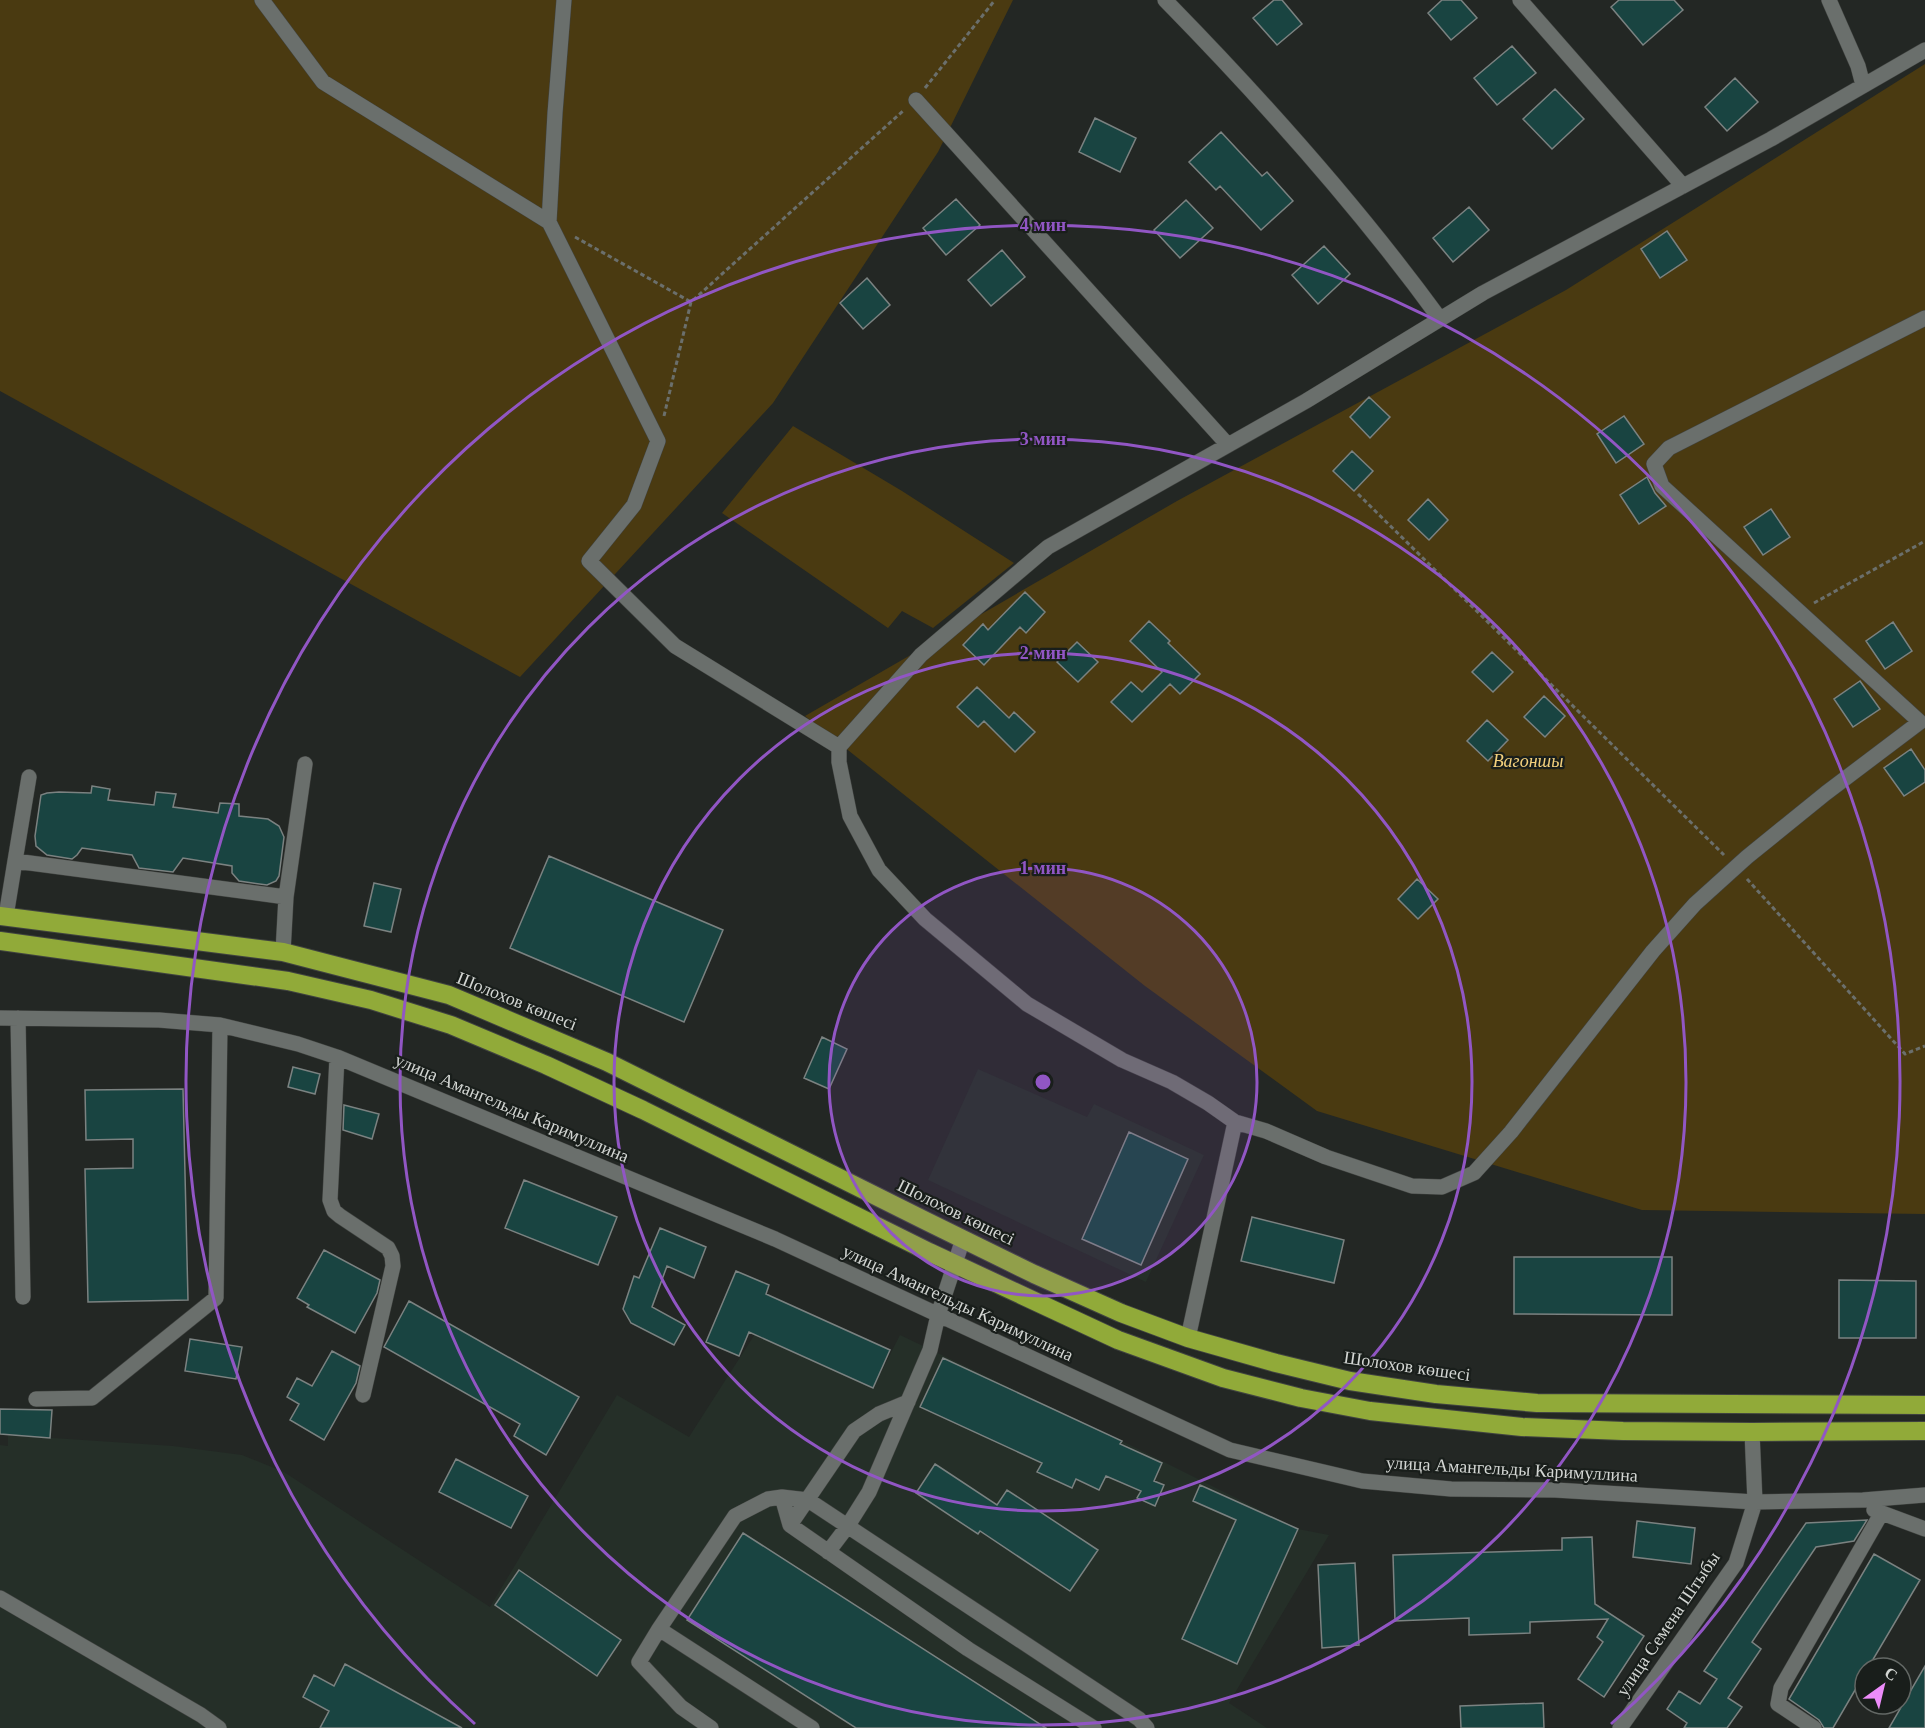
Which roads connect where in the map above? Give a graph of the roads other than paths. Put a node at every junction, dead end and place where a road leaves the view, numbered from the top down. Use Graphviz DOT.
graph roads {
  1 [pos="262,0"];
  2 [pos="564,0"];
  3 [pos="1165,0"];
  4 [pos="1520,0"];
  5 [pos="1829,0"];
  6 [pos="1925,50"];
  7 [pos="1863,85"];
  8 [pos="916,100"];
  9 [pos="1683,186"];
  10 [pos="549,222"];
  11 [pos="1925,318"];
  12 [pos="1440,319"];
  13 [pos="1228,445"];
  14 [pos="839,747"];
  15 [pos="305,764"];
  16 [pos="29,777"];
  17 [pos="15,861"];
  18 [pos="286,897"];
  19 [pos="3,916"];
  20 [pos="0,941"];
  21 [pos="283,952"];
  22 [pos="0,1018"];
  23 [pos="18,1018"];
  24 [pos="220,1025"];
  25 [pos="337,1057"];
  26 [pos="1235,1122"];
  27 [pos="963,1239"];
  28 [pos="956,1264"];
  29 [pos="23,1297"];
  30 [pos="938,1315"];
  31 [pos="1188,1338"];
  32 [pos="363,1395"];
  33 [pos="36,1399"];
  34 [pos="908,1402"];
  35 [pos="1754,1405"];
  36 [pos="1925,1405"];
  37 [pos="1925,1431"];
  38 [pos="1752,1432"];
  39 [pos="1925,1495"];
  40 [pos="782,1497"];
  41 [pos="808,1500"];
  42 [pos="1863,1500"];
  43 [pos="1755,1502"];
  44 [pos="1881,1514"];
  45 [pos="790,1525"];
  46 [pos="847,1527"];
  47 [pos="1925,1529"];
  48 [pos="828,1552"];
  49 [pos="0,1598"];
  50 [pos="659,1629"];
  51 [pos="219,1728"];
  52 [pos="711,1728"];
  53 [pos="812,1728"];
  54 [pos="1094,1728"];
  55 [pos="1147,1728"];
  56 [pos="1620,1728"];
  57 [pos="1814,1728"];
  1 -- 10 [label="street"];
  2 -- 10 [label="street"];
  3 -- 12 [label="street"];
  4 -- 9 [label="street"];
  5 -- 7 [label="street"];
  6 -- 7 [label="street"];
  7 -- 9 [label="street"];
  8 -- 13 [label="street"];
  9 -- 12 [label="street"];
  10 -- 14 [label="street"];
  11 -- 26 [label="street"];
  12 -- 13 [label="street"];
  13 -- 14 [label="street"];
  14 -- 26 [label="street"];
  15 -- 18 [label="street"];
  16 -- 17 [label="street"];
  17 -- 18 [label="street"];
  17 -- 19 [label="street"];
  18 -- 21 [label="street"];
  19 -- 21 [label="highway, Шолохов көшесі"];
  20 -- 28 [label="highway"];
  21 -- 27 [label="highway, Шолохов көшесі"];
  22 -- 23 [label="street, улица Амангельды Каримуллина"];
  23 -- 24 [label="street, улица Амангельды Каримуллина"];
  23 -- 29 [label="street"];
  24 -- 25 [label="street, улица Амангельды Каримуллина"];
  24 -- 33 [label="street"];
  25 -- 30 [label="street, улица Амангельды Каримуллина"];
  25 -- 32 [label="street"];
  26 -- 31 [label="street"];
  27 -- 28 [label="street"];
  27 -- 31 [label="highway, Шолохов көшесі"];
  28 -- 30 [label="street"];
  28 -- 38 [label="highway"];
  30 -- 34 [label="street"];
  30 -- 43 [label="street, улица Амангельды Каримуллина"];
  31 -- 35 [label="highway, Шолохов көшесі"];
  34 -- 41 [label="street"];
  34 -- 46 [label="street"];
  35 -- 36 [label="highway, Шолохов көшесі"];
  35 -- 38 [label="highway"];
  37 -- 38 [label="highway"];
  38 -- 43 [label="street, улица Семена Штыбы"];
  39 -- 42 [label="street, улица Амангельды Каримуллина"];
  40 -- 41 [label="street"];
  40 -- 45 [label="street"];
  40 -- 50 [label="street"];
  41 -- 45 [label="street"];
  41 -- 46 [label="street"];
  42 -- 43 [label="street, улица Амангельды Каримуллина"];
  42 -- 44 [label="street"];
  43 -- 56 [label="street, улица Семена Штыбы"];
  44 -- 47 [label="street"];
  44 -- 57 [label="street"];
  45 -- 48 [label="street"];
  46 -- 48 [label="street"];
  46 -- 55 [label="street"];
  48 -- 54 [label="street"];
  49 -- 51 [label="street"];
  50 -- 52 [label="street"];
  50 -- 53 [label="street"];
}
